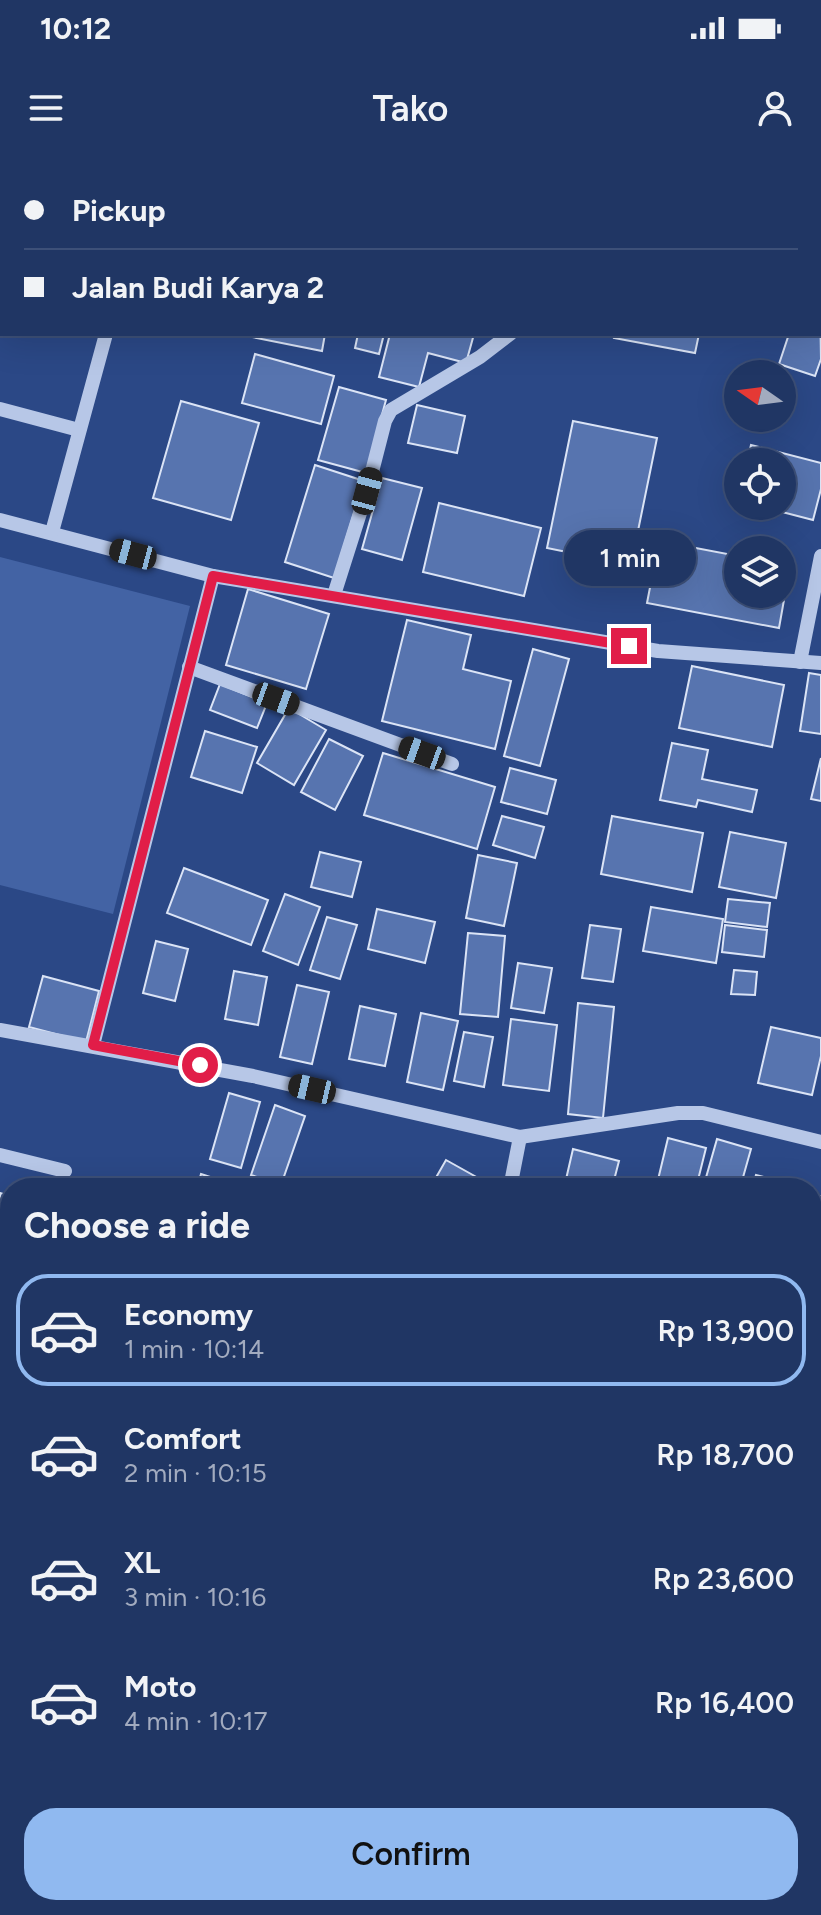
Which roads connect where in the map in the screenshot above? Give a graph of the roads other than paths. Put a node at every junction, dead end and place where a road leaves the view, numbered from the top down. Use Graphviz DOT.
graph roads {
  1 [pos="103,336"];
  2 [pos="507,336"];
  3 [pos="0,409"];
  4 [pos="79,430"];
  5 [pos="0,520"];
  6 [pos="52,532"];
  7 [pos="821,556"];
  8 [pos="213,576"];
  9 [pos="334,595"];
  10 [pos="800,662"];
  11 [pos="821,663"];
  12 [pos="189,667"];
  13 [pos="452,764"];
  14 [pos="0,1030"];
  15 [pos="93,1045"];
  16 [pos="520,1137"];
  17 [pos="821,1142"];
  18 [pos="0,1155"];
  19 [pos="65,1171"];
  20 [pos="512,1178"];
  1 -- 4 [label="street"];
  2 -- 9 [label="street"];
  3 -- 4 [label="street"];
  4 -- 6 [label="street"];
  5 -- 6 [label="street"];
  6 -- 8 [label="street"];
  7 -- 10 [label="street"];
  8 -- 9 [label="street"];
  8 -- 12 [label="street"];
  9 -- 10 [label="street"];
  10 -- 11 [label="street"];
  12 -- 13 [label="street"];
  12 -- 15 [label="street"];
  14 -- 15 [label="street"];
  15 -- 16 [label="street"];
  16 -- 17 [label="street"];
  16 -- 20 [label="street"];
  18 -- 19 [label="street"];
}
